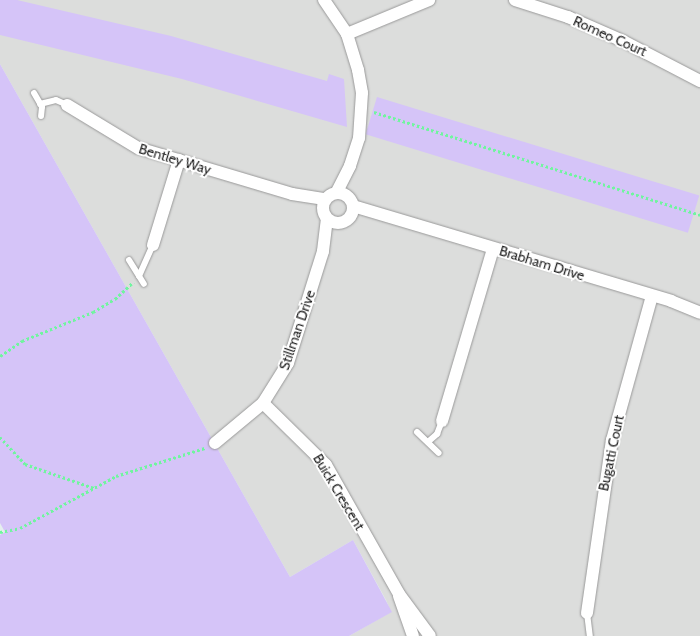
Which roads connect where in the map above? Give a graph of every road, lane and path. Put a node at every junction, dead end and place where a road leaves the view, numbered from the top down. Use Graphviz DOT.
graph roads {
  1 [pos="324,0"];
  2 [pos="429,0"];
  3 [pos="515,0"];
  4 [pos="347,34"];
  5 [pos="700,80"];
  6 [pos="34,93"];
  7 [pos="40,104"];
  8 [pos="67,104"];
  9 [pos="374,112"];
  10 [pos="41,116"];
  11 [pos="179,160"];
  12 [pos="338,208"];
  13 [pos="700,215"];
  14 [pos="153,245"];
  15 [pos="493,248"];
  16 [pos="129,260"];
  17 [pos="139,276"];
  18 [pos="144,284"];
  19 [pos="652,296"];
  20 [pos="700,313"];
  21 [pos="0,356"];
  22 [pos="262,403"];
  23 [pos="442,421"];
  24 [pos="417,432"];
  25 [pos="0,437"];
  26 [pos="429,441"];
  27 [pos="216,443"];
  28 [pos="439,453"];
  29 [pos="94,488"];
  30 [pos="0,532"];
  31 [pos="399,594"];
  32 [pos="587,614"];
  33 [pos="413,636"];
  34 [pos="430,636"];
  35 [pos="590,636"];
  1 -- 4 [label="street, Stillman Drive"];
  2 -- 4 [label="street"];
  3 -- 5 [label="street, Romeo Court"];
  4 -- 12 [label="street, Stillman Drive"];
  6 -- 7 [label="lane"];
  7 -- 8 [label="lane"];
  7 -- 10 [label="lane"];
  8 -- 11 [label="street, Bentley Way"];
  9 -- 13 [label="path"];
  11 -- 12 [label="street, Bentley Way"];
  11 -- 14 [label="street"];
  12 -- 15 [label="street, Brabham Drive"];
  12 -- 22 [label="street, Stillman Drive"];
  14 -- 17 [label="lane"];
  15 -- 19 [label="street, Brabham Drive"];
  15 -- 23 [label="street"];
  16 -- 17 [label="lane"];
  17 -- 18 [label="lane"];
  17 -- 21 [label="path"];
  19 -- 20 [label="street, Brabham Drive"];
  19 -- 32 [label="street, Bugatti Court"];
  22 -- 27 [label="street, Stillman Drive"];
  22 -- 31 [label="street, Buick Crescent"];
  23 -- 26 [label="lane"];
  24 -- 26 [label="lane"];
  25 -- 29 [label="path"];
  26 -- 28 [label="lane"];
  27 -- 29 [label="path"];
  29 -- 30 [label="path"];
  31 -- 33 [label="street, Buick Crescent"];
  31 -- 34 [label="street, Buick Crescent"];
  32 -- 35 [label="lane"];
}
